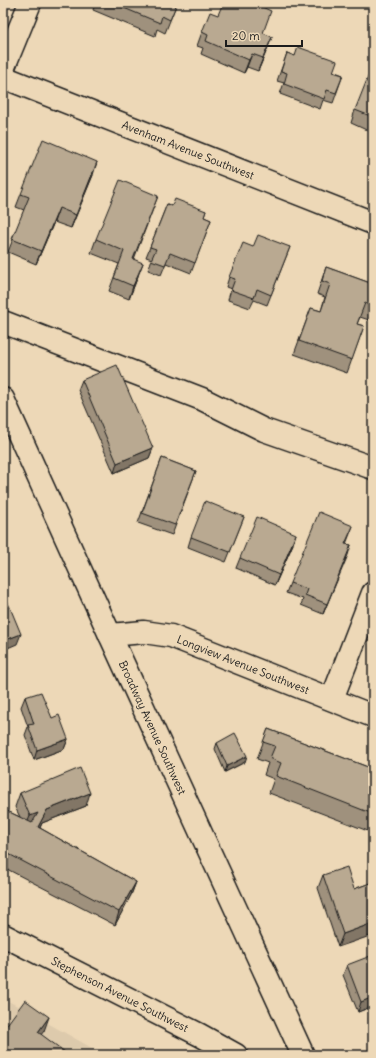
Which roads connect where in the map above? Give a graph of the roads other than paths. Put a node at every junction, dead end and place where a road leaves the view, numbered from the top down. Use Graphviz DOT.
graph roads {
  1 [pos="30,3"];
  2 [pos="3,69"];
  3 [pos="3,77"];
  4 [pos="373,223"];
  5 [pos="3,322"];
  6 [pos="3,399"];
  7 [pos="373,468"];
  8 [pos="373,593"];
  9 [pos="110,635"];
  10 [pos="332,699"];
  11 [pos="373,716"];
  12 [pos="3,935"];
  13 [pos="236,1055"];
  14 [pos="303,1055"];
  1 -- 2 [label="street"];
  3 -- 4 [label="street, Avenham Avenue Southwest"];
  5 -- 7 [label="street"];
  6 -- 9 [label="street, Broadway Avenue Southwest"];
  8 -- 10 [label="street"];
  9 -- 10 [label="street, Longview Avenue Southwest"];
  9 -- 14 [label="street, Broadway Avenue Southwest"];
  10 -- 11 [label="street, Longview Avenue Southwest"];
  12 -- 13 [label="street, Stephenson Avenue Southwest"];
}
